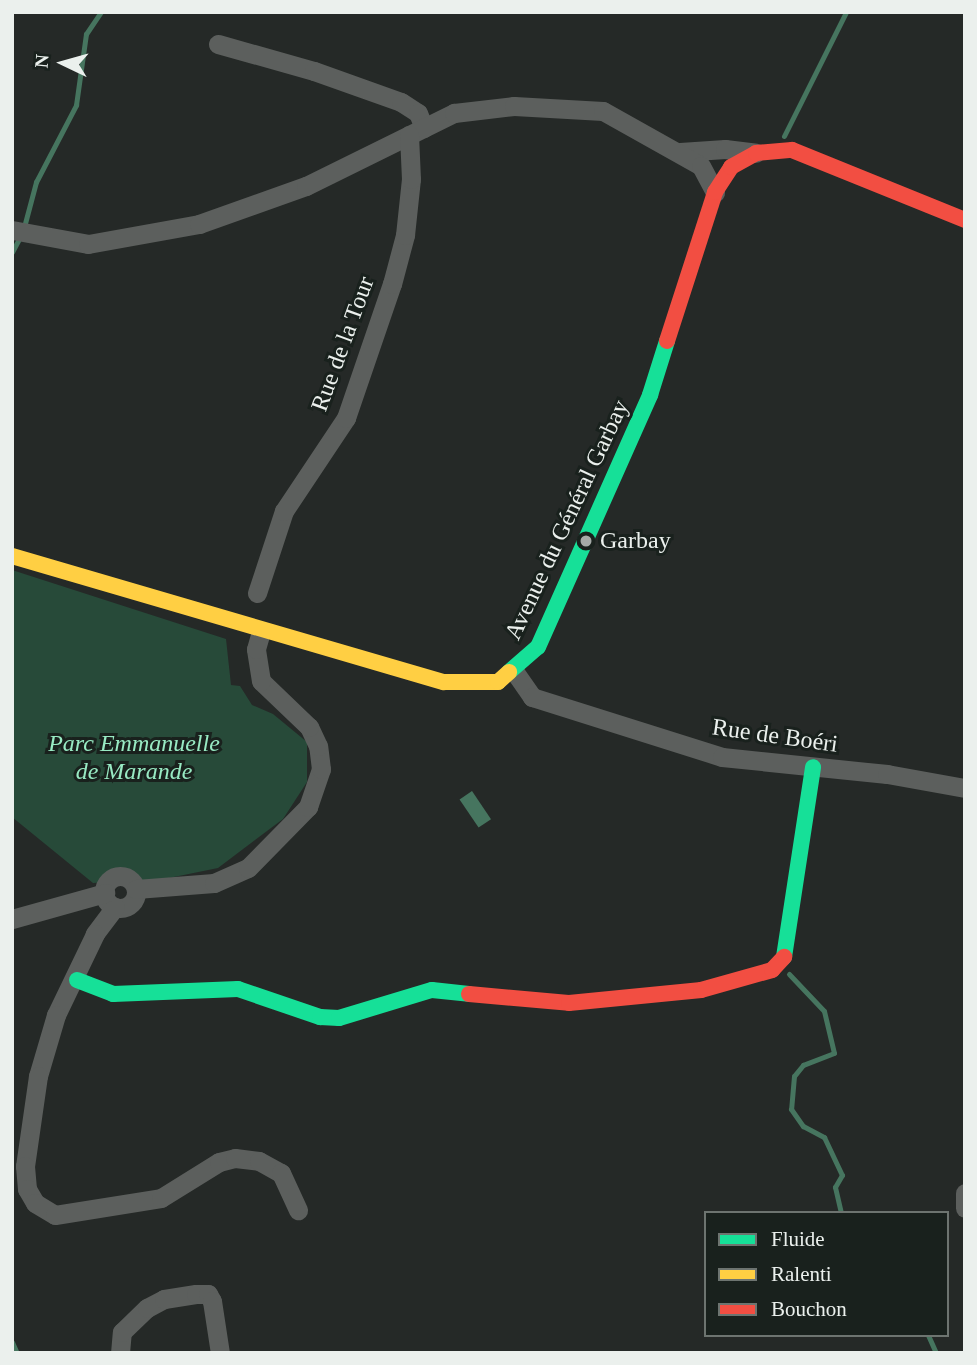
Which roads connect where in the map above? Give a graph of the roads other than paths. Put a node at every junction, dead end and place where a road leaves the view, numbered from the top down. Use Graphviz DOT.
graph roads {
  1 [pos="218,44"];
  2 [pos="416,132"];
  3 [pos="680,152"];
  4 [pos="756,153"];
  5 [pos="715,192"];
  6 [pos="965,220"];
  7 [pos="18,233"];
  8 [pos="12,556"];
  9 [pos="257,593"];
  10 [pos="261,632"];
  11 [pos="514,671"];
  12 [pos="813,767"];
  13 [pos="965,788"];
  14 [pos="136,890"];
  15 [pos="110,900"];
  16 [pos="12,919"];
  17 [pos="77,979"];
  18 [pos="965,1193"];
  19 [pos="965,1208"];
  20 [pos="298,1210"];
  21 [pos="121,1353"];
  22 [pos="220,1353"];
  1 -- 2 [label="street"];
  2 -- 3 [label="street"];
  2 -- 7 [label="street"];
  2 -- 9 [label="street, Rue de la Tour"];
  3 -- 4 [label="street"];
  3 -- 5 [label="street"];
  4 -- 5 [label="main road, Avenue du Général Garbay"];
  4 -- 6 [label="main road, Avenue du Général Garbay"];
  5 -- 11 [label="main road, Avenue du Général Garbay"];
  8 -- 10 [label="main road, Avenue du Général Garbay"];
  10 -- 11 [label="main road, Avenue du Général Garbay"];
  10 -- 14 [label="street"];
  11 -- 12 [label="street, Rue de Boéri"];
  12 -- 13 [label="street, Rue de Boéri"];
  12 -- 17 [label="main road"];
  14 -- 15 [label="street"];
  14 -- 15 [label="street"];
  15 -- 16 [label="street"];
  15 -- 17 [label="street"];
  17 -- 20 [label="street"];
  18 -- 19 [label="street"];
  21 -- 22 [label="street"];
}
